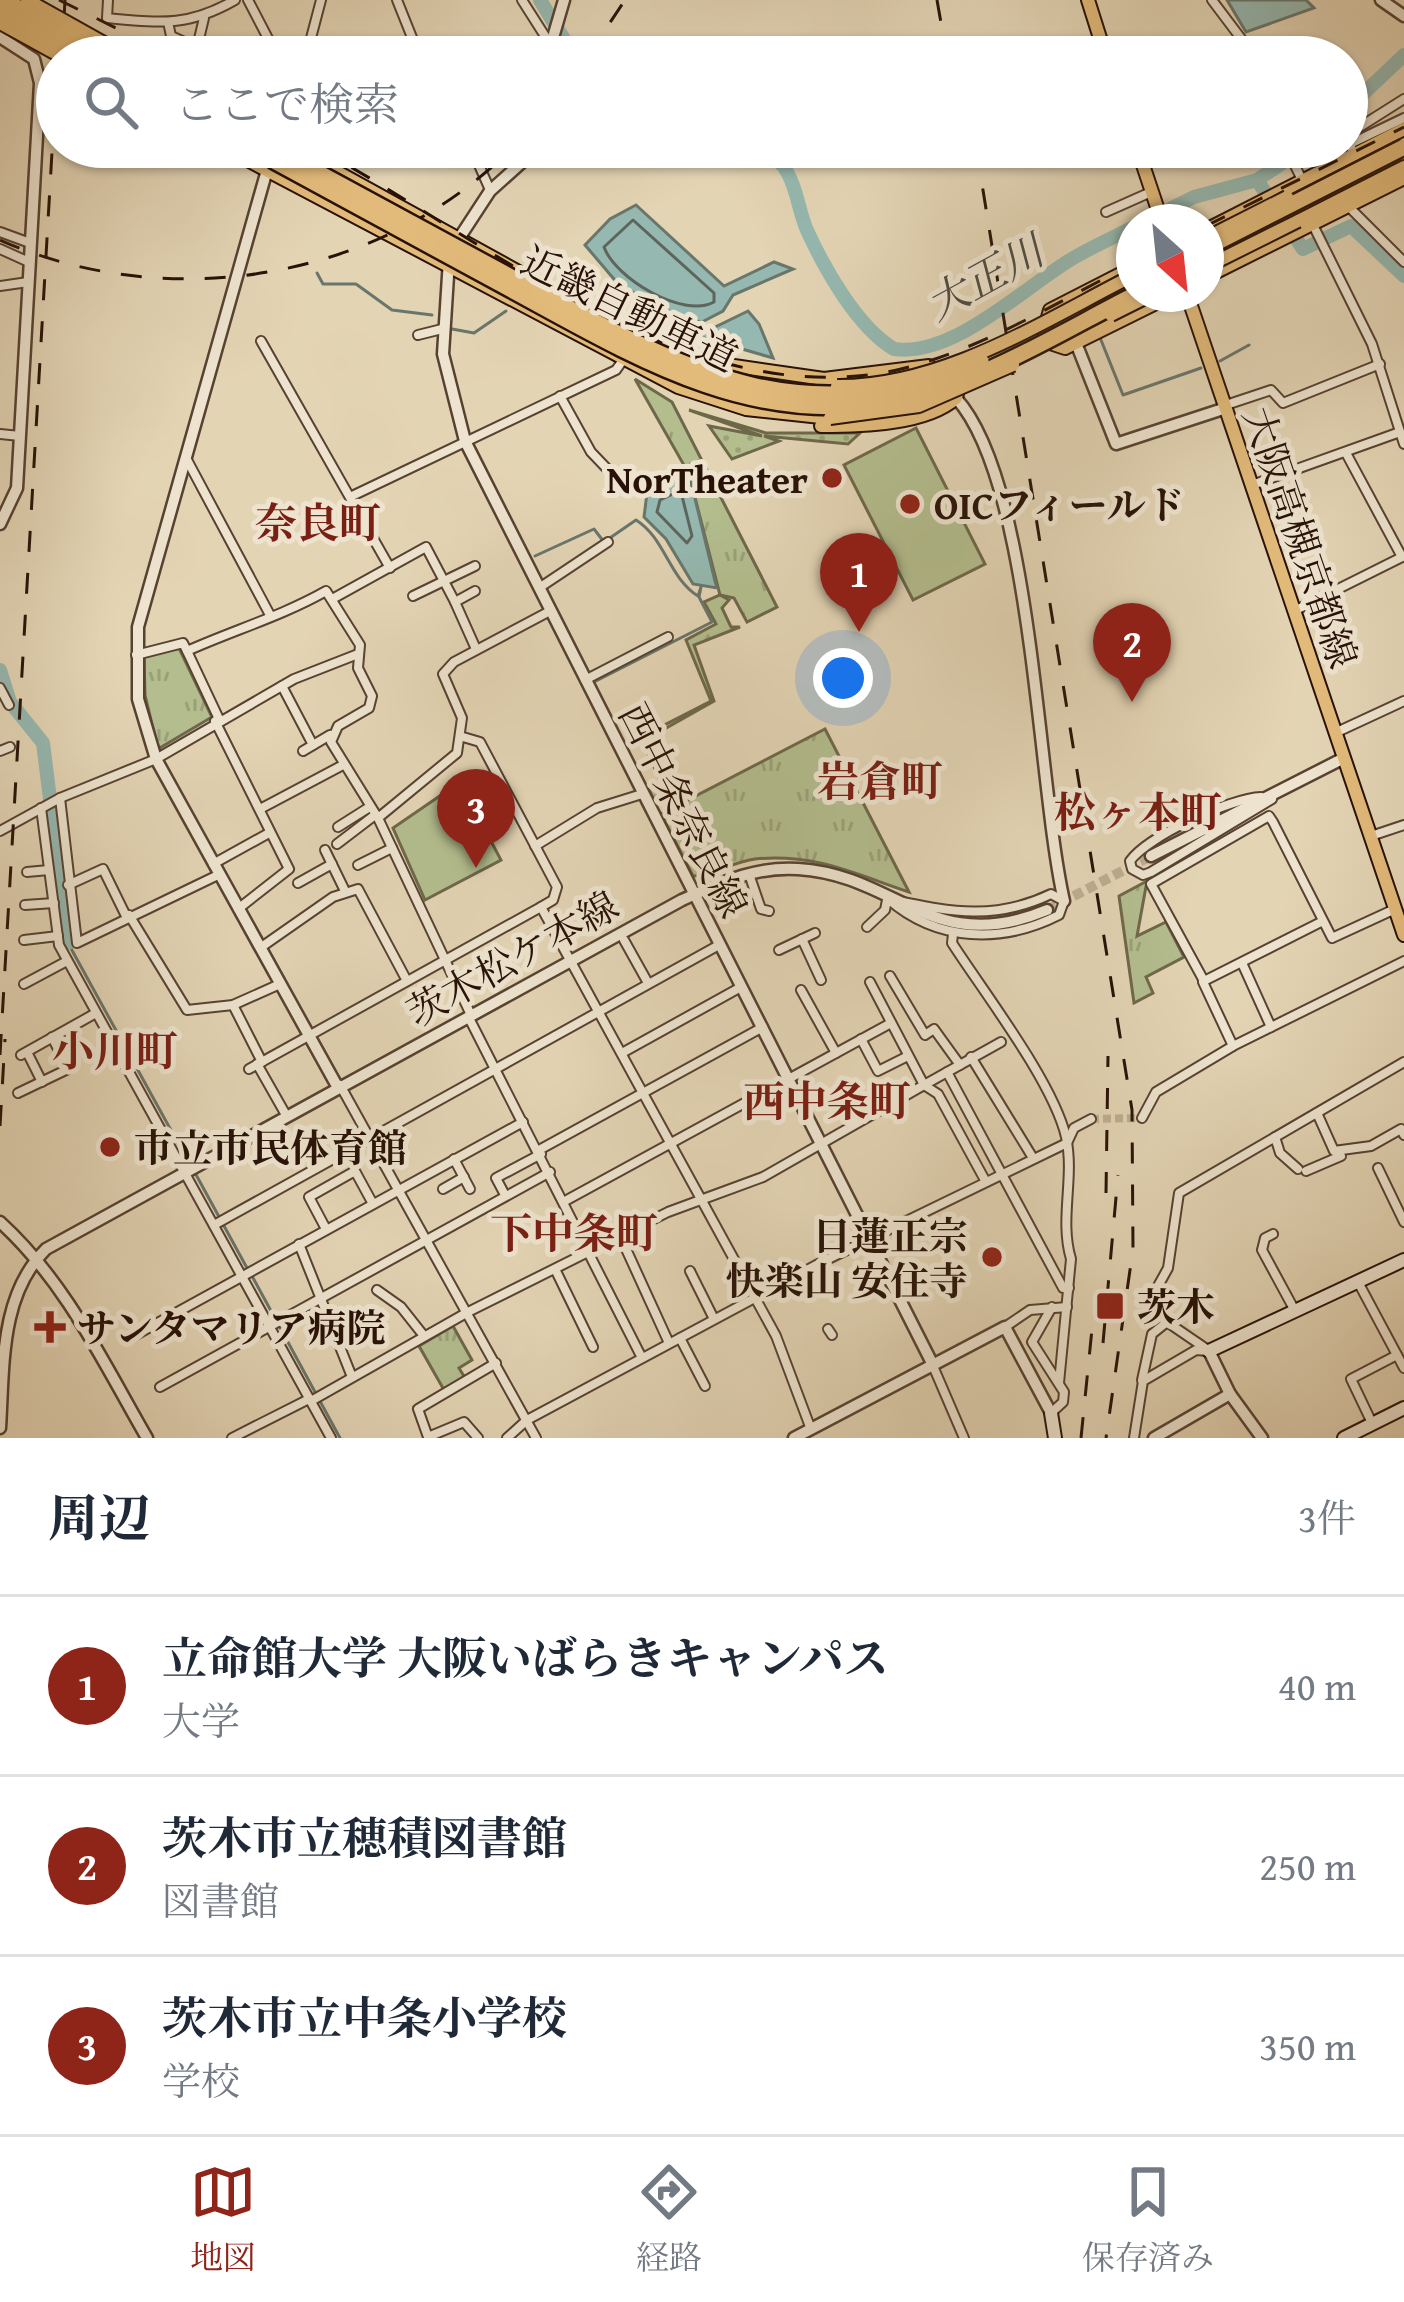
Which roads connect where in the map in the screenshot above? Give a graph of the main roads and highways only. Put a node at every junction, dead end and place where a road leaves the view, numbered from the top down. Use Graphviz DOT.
graph roads {
  1 [pos="7,0"];
  2 [pos="27,0"];
  3 [pos="1088,0"];
  4 [pos="0,17"];
  5 [pos="39,36"];
  6 [pos="68,36"];
  7 [pos="93,36"];
  8 [pos="1099,36"];
  9 [pos="36,40"];
  10 [pos="1404,129"];
  11 [pos="1404,142"];
  12 [pos="1368,147"];
  13 [pos="1368,158"];
  14 [pos="1404,158"];
  15 [pos="1368,161"];
  16 [pos="1404,167"];
  17 [pos="263,168"];
  18 [pos="287,168"];
  19 [pos="310,168"];
  20 [pos="332,168"];
  21 [pos="1144,168"];
  22 [pos="1329,168"];
  23 [pos="1344,168"];
  24 [pos="1355,168"];
  25 [pos="1404,178"];
  26 [pos="1285,194"];
  27 [pos="1258,203"];
  28 [pos="1156,204"];
  29 [pos="1224,223"];
  30 [pos="1224,225"];
  31 [pos="1295,230"];
  32 [pos="1224,238"];
  33 [pos="1273,245"];
  34 [pos="452,252"];
  35 [pos="1224,253"];
  36 [pos="1224,256"];
  37 [pos="1224,269"];
  38 [pos="1116,279"];
  39 [pos="1116,280"];
  40 [pos="1116,294"];
  41 [pos="1116,304"];
  42 [pos="1117,312"];
  43 [pos="1138,312"];
  44 [pos="1193,312"];
  45 [pos="693,360"];
  46 [pos="648,374"];
  47 [pos="1404,935"];
  48 [pos="1404,1260"];
  49 [pos="1209,1351"];
  50 [pos="1404,1408"];
  51 [pos="1052,1413"];
  52 [pos="1055,1438"];
  53 [pos="1344,1438"];
  1 -- 6 [label="highway, bridge"];
  2 -- 7 [label="main road, bridge"];
  3 -- 8 [label="main road"];
  4 -- 5 [label="highway, bridge"];
  4 -- 9 [label="main road, bridge"];
  10 -- 12 [label="main road"];
  11 -- 13 [label="main road"];
  11 -- 15 [label="highway, bridge"];
  14 -- 35 [label="highway, bridge"];
  16 -- 31 [label="main road"];
  17 -- 34 [label="main road"];
  18 -- 41 [label="highway, 近畿自動車道, bridge"];
  19 -- 40 [label="highway, 近畿自動車道, bridge"];
  20 -- 34 [label="main road"];
  21 -- 28 [label="main road"];
  22 -- 26 [label="main road"];
  23 -- 26 [label="main road"];
  24 -- 32 [label="highway, bridge"];
  25 -- 31 [label="main road"];
  26 -- 27 [label="main road, bridge"];
  26 -- 30 [label="main road, bridge"];
  27 -- 29 [label="main road"];
  27 -- 33 [label="main road"];
  31 -- 33 [label="main road"];
  31 -- 36 [label="main road, bridge"];
  33 -- 37 [label="main road"];
  34 -- 45 [label="main road"];
  34 -- 46 [label="main road"];
  38 -- 43 [label="main road"];
  39 -- 45 [label="main road, bridge"];
  42 -- 46 [label="main road, bridge"];
  44 -- 47 [label="main road, 大阪高槻京都線"];
  45 -- 46 [label="main road"];
  48 -- 49 [label="main road"];
  50 -- 53 [label="main road"];
  51 -- 52 [label="main road"];
}
